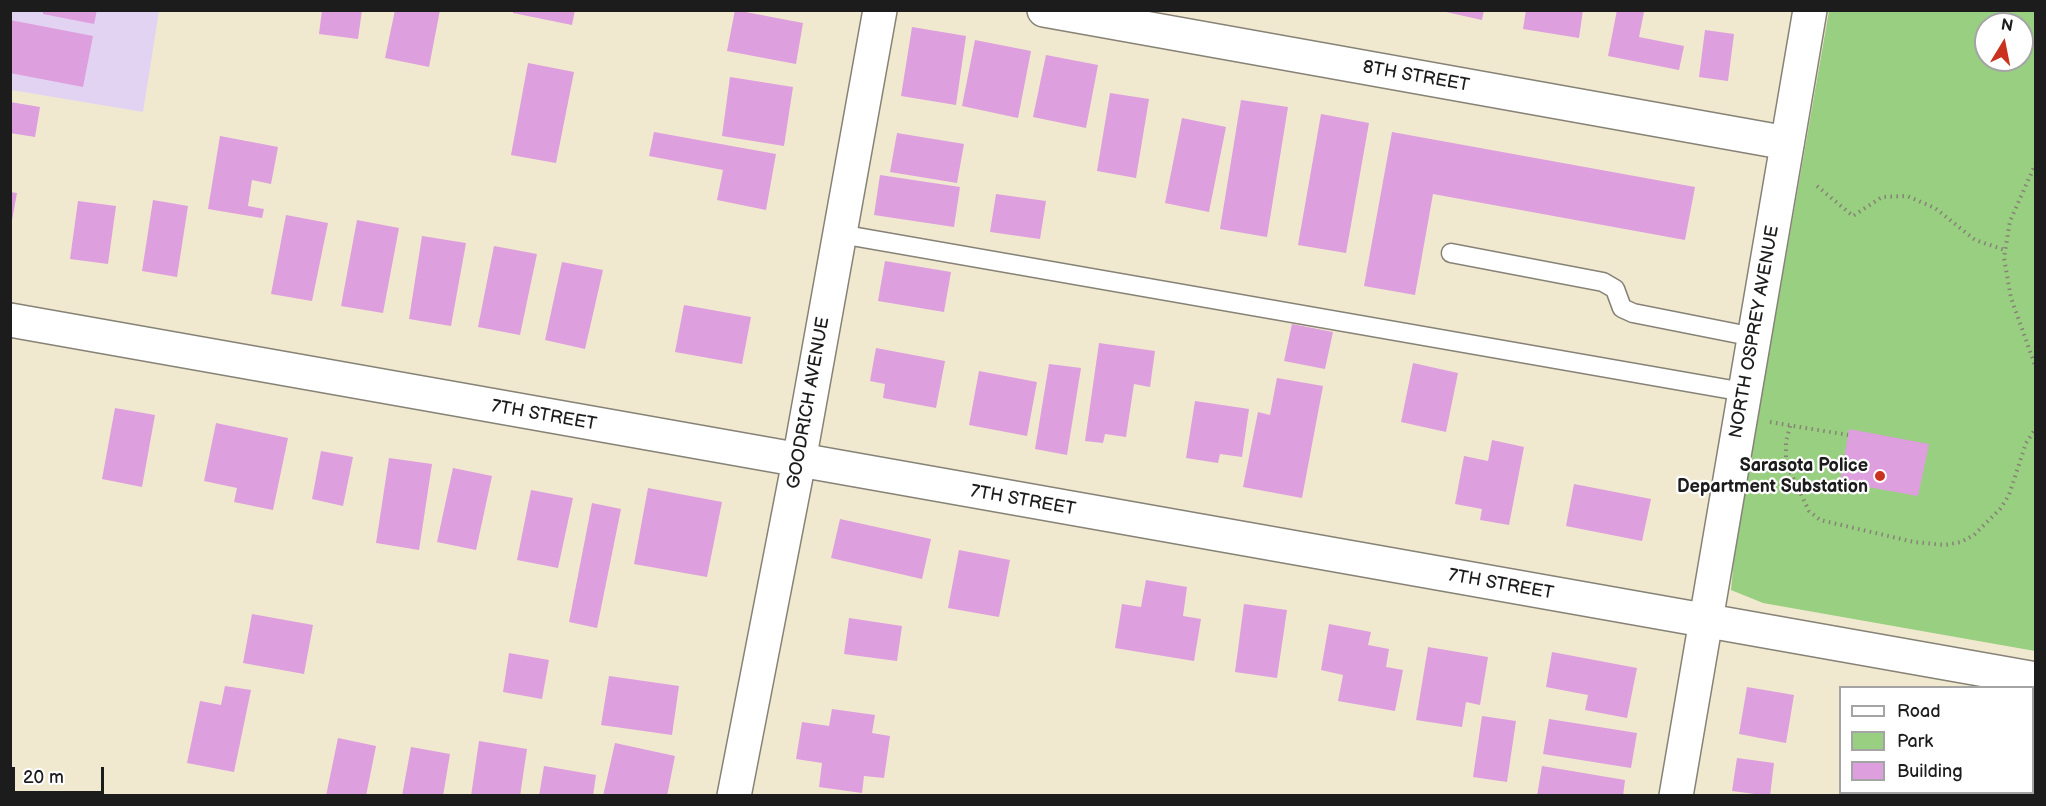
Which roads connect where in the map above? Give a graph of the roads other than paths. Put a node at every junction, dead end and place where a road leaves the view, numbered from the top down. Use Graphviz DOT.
graph roads {
  1 [pos="880,10"];
  2 [pos="1044,10"];
  3 [pos="1810,10"];
  4 [pos="1787,143"];
  5 [pos="840,234"];
  6 [pos="1451,253"];
  7 [pos="10,320"];
  8 [pos="1754,337"];
  9 [pos="1744,392"];
  10 [pos="800,461"];
  11 [pos="1708,621"];
  12 [pos="2036,679"];
  13 [pos="734,795"];
  14 [pos="1676,795"];
  1 -- 5 [label="street, GOODRICH AVENUE"];
  2 -- 4 [label="street, 8TH STREET"];
  3 -- 4 [label="street, NORTH OSPREY AVENUE"];
  4 -- 8 [label="street, NORTH OSPREY AVENUE"];
  5 -- 9 [label="lane"];
  5 -- 10 [label="street, GOODRICH AVENUE"];
  6 -- 8 [label="lane"];
  7 -- 10 [label="street, 7TH STREET"];
  8 -- 9 [label="street, NORTH OSPREY AVENUE"];
  9 -- 11 [label="street, NORTH OSPREY AVENUE"];
  10 -- 11 [label="street, 7TH STREET"];
  10 -- 13 [label="street, GOODRICH AVENUE"];
  11 -- 12 [label="street, 7TH STREET"];
  11 -- 14 [label="street, NORTH OSPREY AVENUE"];
}
